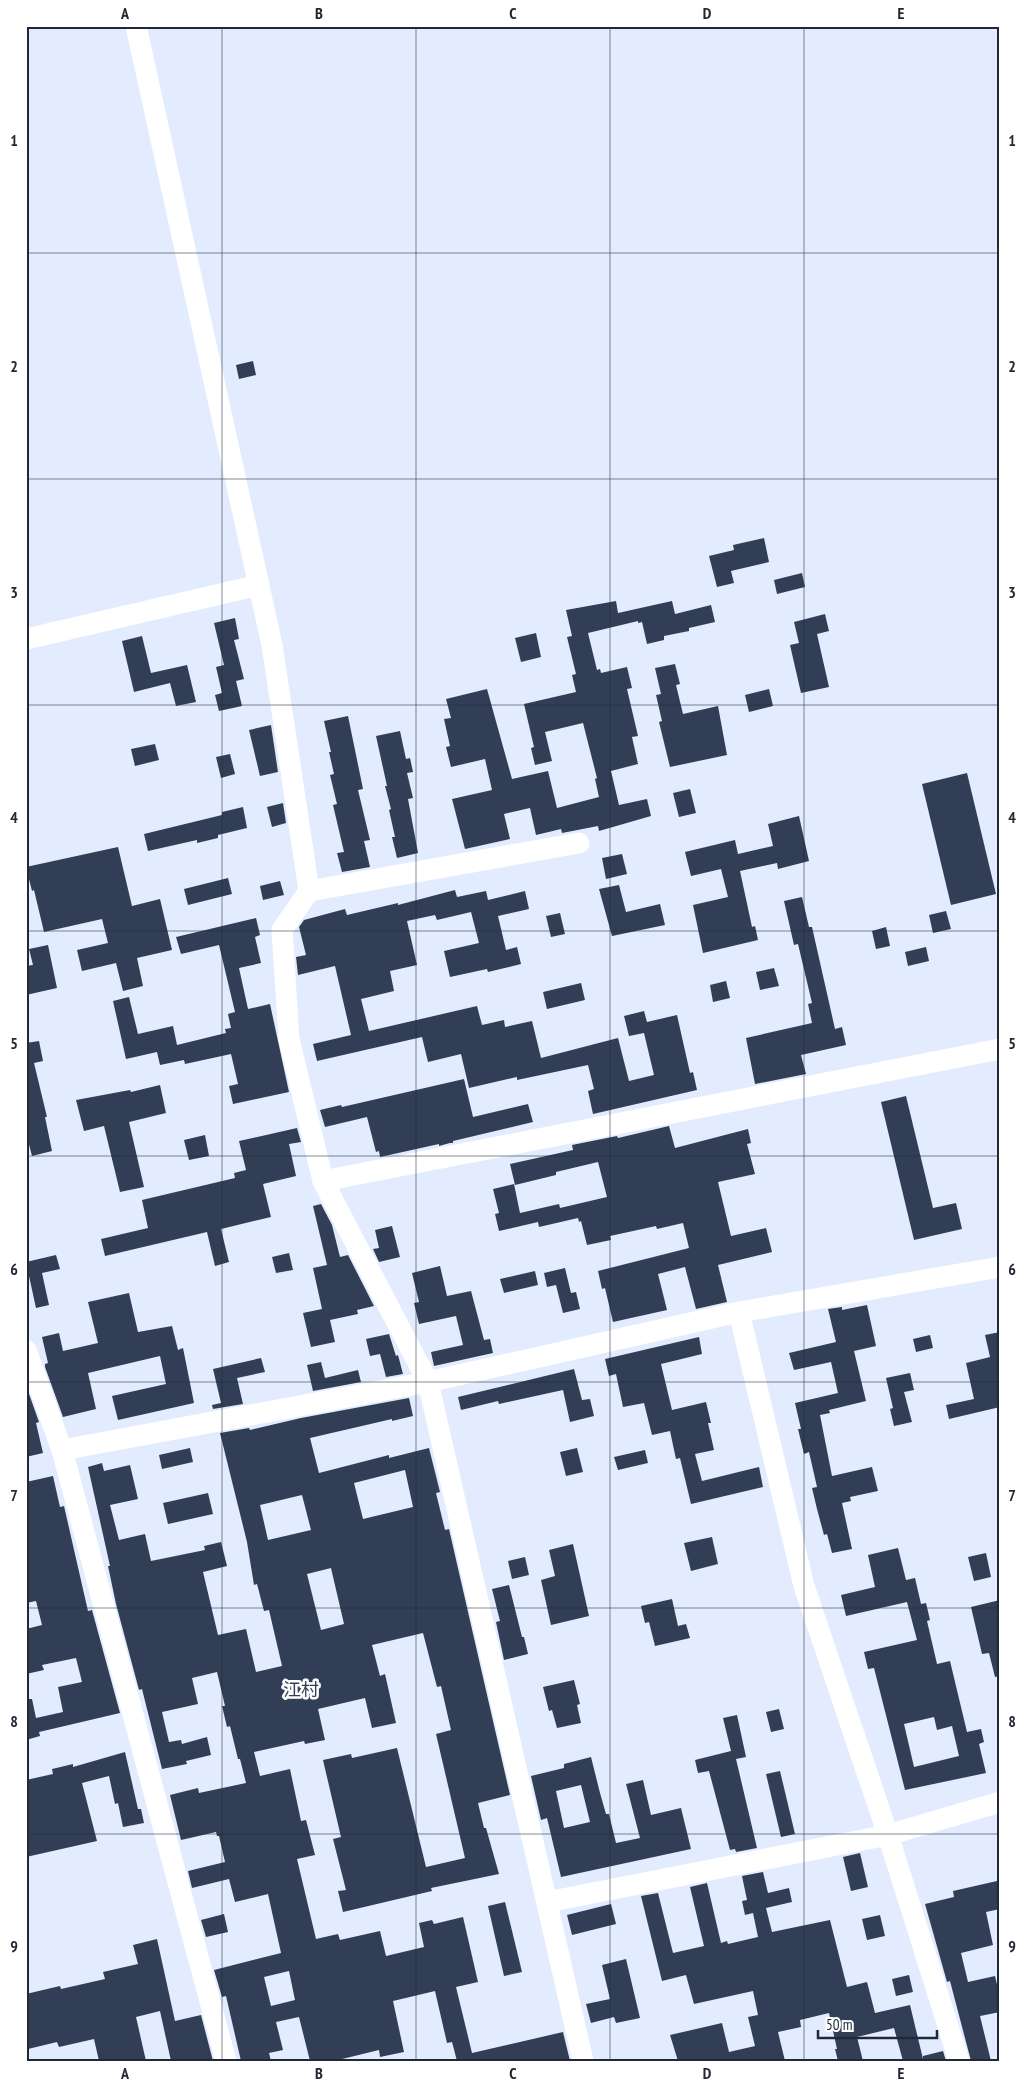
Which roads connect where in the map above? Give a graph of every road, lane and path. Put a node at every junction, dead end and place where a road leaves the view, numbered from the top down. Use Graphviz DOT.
graph roads {
  1 [pos="136,26"];
  2 [pos="259,586"];
  3 [pos="26,639"];
  4 [pos="579,843"];
  5 [pos="309,891"];
  6 [pos="1000,1049"];
  7 [pos="323,1181"];
  8 [pos="1000,1267"];
  9 [pos="739,1312"];
  10 [pos="26,1350"];
  11 [pos="428,1382"];
  12 [pos="62,1450"];
  13 [pos="1000,1802"];
  14 [pos="888,1835"];
  15 [pos="547,1902"];
  16 [pos="226,2061"];
  17 [pos="583,2061"];
  18 [pos="959,2061"];
  1 -- 2 [label="street"];
  2 -- 3 [label="street"];
  2 -- 5 [label="street"];
  4 -- 5 [label="street"];
  5 -- 7 [label="street"];
  6 -- 7 [label="street"];
  7 -- 11 [label="street"];
  8 -- 9 [label="street"];
  9 -- 11 [label="street"];
  9 -- 14 [label="street"];
  10 -- 12 [label="street"];
  11 -- 12 [label="street"];
  11 -- 15 [label="street"];
  12 -- 16 [label="street"];
  13 -- 14 [label="street"];
  14 -- 15 [label="street"];
  14 -- 18 [label="street"];
  15 -- 17 [label="street"];
}
